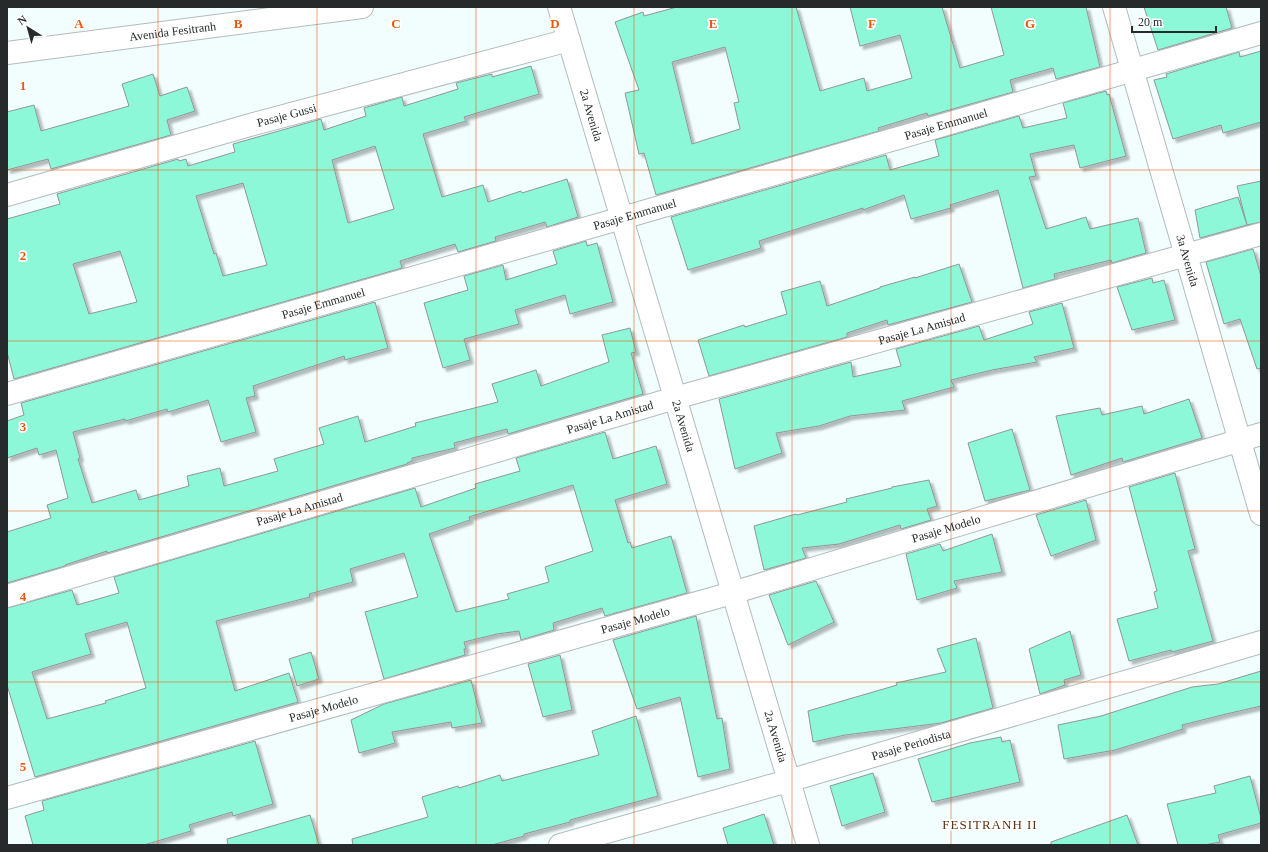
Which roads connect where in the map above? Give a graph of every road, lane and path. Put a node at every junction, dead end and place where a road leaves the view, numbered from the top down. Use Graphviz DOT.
graph roads {
  1 [pos="362,7"];
  2 [pos="559,7"];
  3 [pos="1114,7"];
  4 [pos="322,10"];
  5 [pos="1261,33"];
  6 [pos="569,40"];
  7 [pos="7,53"];
  8 [pos="1132,70"];
  9 [pos="7,195"];
  10 [pos="622,218"];
  11 [pos="1261,234"];
  12 [pos="1186,255"];
  13 [pos="7,394"];
  14 [pos="675,398"];
  15 [pos="1261,434"];
  16 [pos="1240,440"];
  17 [pos="1261,514"];
  18 [pos="732,593"];
  19 [pos="7,596"];
  20 [pos="1261,642"];
  21 [pos="788,781"];
  22 [pos="7,798"];
  23 [pos="560,845"];
  24 [pos="808,845"];
  1 -- 4 [label="street, Avenida Fesitranh"];
  2 -- 6 [label="street, 2a Avenida"];
  3 -- 8 [label="street, 3a Avenida"];
  4 -- 7 [label="street, Avenida Fesitranh"];
  5 -- 8 [label="street, Pasaje Emmanuel"];
  6 -- 9 [label="street, Pasaje Gussi"];
  6 -- 10 [label="street, 2a Avenida"];
  8 -- 10 [label="street, Pasaje Emmanuel"];
  8 -- 12 [label="street, 3a Avenida"];
  10 -- 13 [label="street, Pasaje Emmanuel"];
  10 -- 14 [label="street, 2a Avenida"];
  11 -- 12 [label="street, Pasaje La Amistad"];
  12 -- 14 [label="street, Pasaje La Amistad"];
  12 -- 16 [label="street, 3a Avenida"];
  14 -- 18 [label="street, 2a Avenida"];
  14 -- 19 [label="street, Pasaje La Amistad"];
  15 -- 16 [label="street, Pasaje Modelo"];
  16 -- 17 [label="street, 3a Avenida"];
  16 -- 18 [label="street, Pasaje Modelo"];
  18 -- 21 [label="street, 2a Avenida"];
  18 -- 22 [label="street, Pasaje Modelo"];
  20 -- 21 [label="street, Pasaje Periodista"];
  21 -- 23 [label="street, Pasaje Periodista"];
  21 -- 24 [label="street, 2a Avenida"];
}
